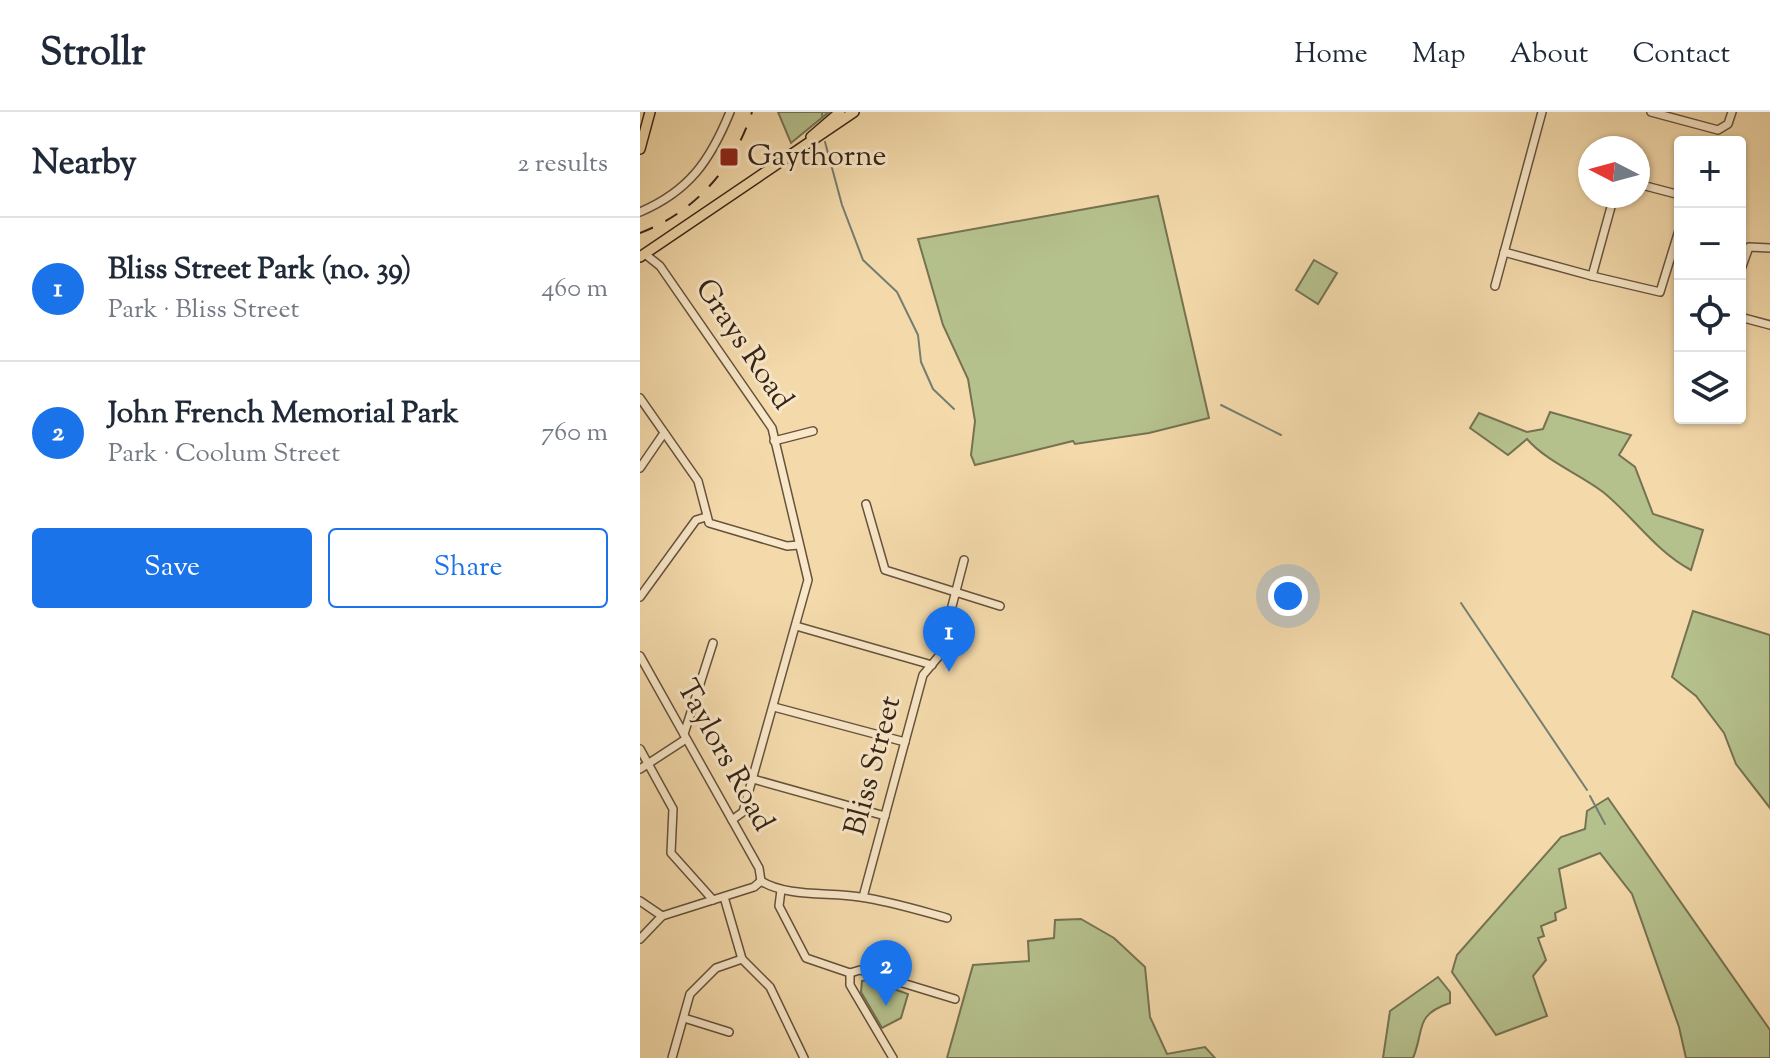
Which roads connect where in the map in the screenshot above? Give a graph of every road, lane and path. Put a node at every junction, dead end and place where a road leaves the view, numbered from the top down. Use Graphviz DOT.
graph roads {
  1 [pos="730,112"];
  2 [pos="840,112"];
  3 [pos="854,112"];
  4 [pos="1542,112"];
  5 [pos="1651,112"];
  6 [pos="1732,112"];
  7 [pos="648,113"];
  8 [pos="806,142"];
  9 [pos="640,149"];
  10 [pos="1650,187"];
  11 [pos="1674,193"];
  12 [pos="1611,208"];
  13 [pos="640,212"];
  14 [pos="657,246"];
  15 [pos="1674,246"];
  16 [pos="1770,248"];
  17 [pos="1504,252"];
  18 [pos="642,255"];
  19 [pos="1746,255"];
  20 [pos="660,266"];
  21 [pos="1592,276"];
  22 [pos="1495,286"];
  23 [pos="1746,319"];
  24 [pos="1770,325"];
  25 [pos="640,398"];
  26 [pos="813,431"];
  27 [pos="664,433"];
  28 [pos="774,441"];
  29 [pos="640,468"];
  30 [pos="858,513"];
  31 [pos="706,517"];
  32 [pos="799,545"];
  33 [pos="964,560"];
  34 [pos="956,593"];
  35 [pos="640,597"];
  36 [pos="1000,606"];
  37 [pos="796,626"];
  38 [pos="713,643"];
  39 [pos="640,656"];
  40 [pos="932,665"];
  41 [pos="774,707"];
  42 [pos="685,737"];
  43 [pos="905,742"];
  44 [pos="640,749"];
  45 [pos="648,763"];
  46 [pos="640,769"];
  47 [pos="753,779"];
  48 [pos="885,816"];
  49 [pos="732,820"];
  50 [pos="761,881"];
  51 [pos="781,890"];
  52 [pos="724,897"];
  53 [pos="863,897"];
  54 [pos="713,900"];
  55 [pos="640,901"];
  56 [pos="662,916"];
  57 [pos="947,918"];
  58 [pos="640,939"];
  59 [pos="742,959"];
  60 [pos="850,973"];
  61 [pos="955,999"];
  62 [pos="684,1018"];
  63 [pos="729,1032"];
  64 [pos="672,1058"];
  65 [pos="804,1058"];
  66 [pos="893,1058"];
  1 -- 13 [label="street"];
  2 -- 8 [label="main road"];
  3 -- 8 [label="main road"];
  4 -- 17 [label="street"];
  5 -- 6 [label="street"];
  7 -- 9 [label="main road"];
  8 -- 14 [label="main road"];
  10 -- 11 [label="street"];
  12 -- 21 [label="street"];
  14 -- 18 [label="main road"];
  14 -- 20 [label="street, Grays Road"];
  15 -- 21 [label="street"];
  16 -- 19 [label="street"];
  17 -- 21 [label="street"];
  17 -- 22 [label="street"];
  18 -- 20 [label="street, Grays Road"];
  20 -- 28 [label="street, Grays Road"];
  23 -- 24 [label="street"];
  25 -- 27 [label="street"];
  26 -- 28 [label="street"];
  27 -- 29 [label="street"];
  27 -- 31 [label="street"];
  28 -- 32 [label="street, Grays Road"];
  30 -- 34 [label="street"];
  31 -- 32 [label="street"];
  31 -- 35 [label="street"];
  32 -- 37 [label="street, Grays Road"];
  33 -- 34 [label="street, Bliss Street"];
  34 -- 36 [label="street"];
  34 -- 40 [label="street, Bliss Street"];
  37 -- 40 [label="street"];
  37 -- 41 [label="street, Grays Road"];
  38 -- 42 [label="street"];
  39 -- 42 [label="street, Taylors Road"];
  40 -- 43 [label="street, Bliss Street"];
  41 -- 43 [label="street"];
  41 -- 47 [label="street, Grays Road"];
  42 -- 45 [label="street"];
  42 -- 49 [label="street, Taylors Road"];
  43 -- 48 [label="street, Bliss Street"];
  44 -- 45 [label="street"];
  45 -- 46 [label="street"];
  45 -- 54 [label="street"];
  47 -- 48 [label="street"];
  47 -- 49 [label="street, Grays Road"];
  48 -- 53 [label="street, Bliss Street"];
  49 -- 50 [label="street, Taylors Road"];
  50 -- 51 [label="street"];
  50 -- 52 [label="street"];
  51 -- 53 [label="street"];
  51 -- 60 [label="street"];
  52 -- 54 [label="street"];
  52 -- 59 [label="street"];
  53 -- 57 [label="street"];
  54 -- 56 [label="street"];
  55 -- 56 [label="street"];
  56 -- 58 [label="street"];
  59 -- 62 [label="street"];
  59 -- 65 [label="street"];
  60 -- 61 [label="street"];
  60 -- 66 [label="street"];
  62 -- 63 [label="street"];
  62 -- 64 [label="street"];
}
